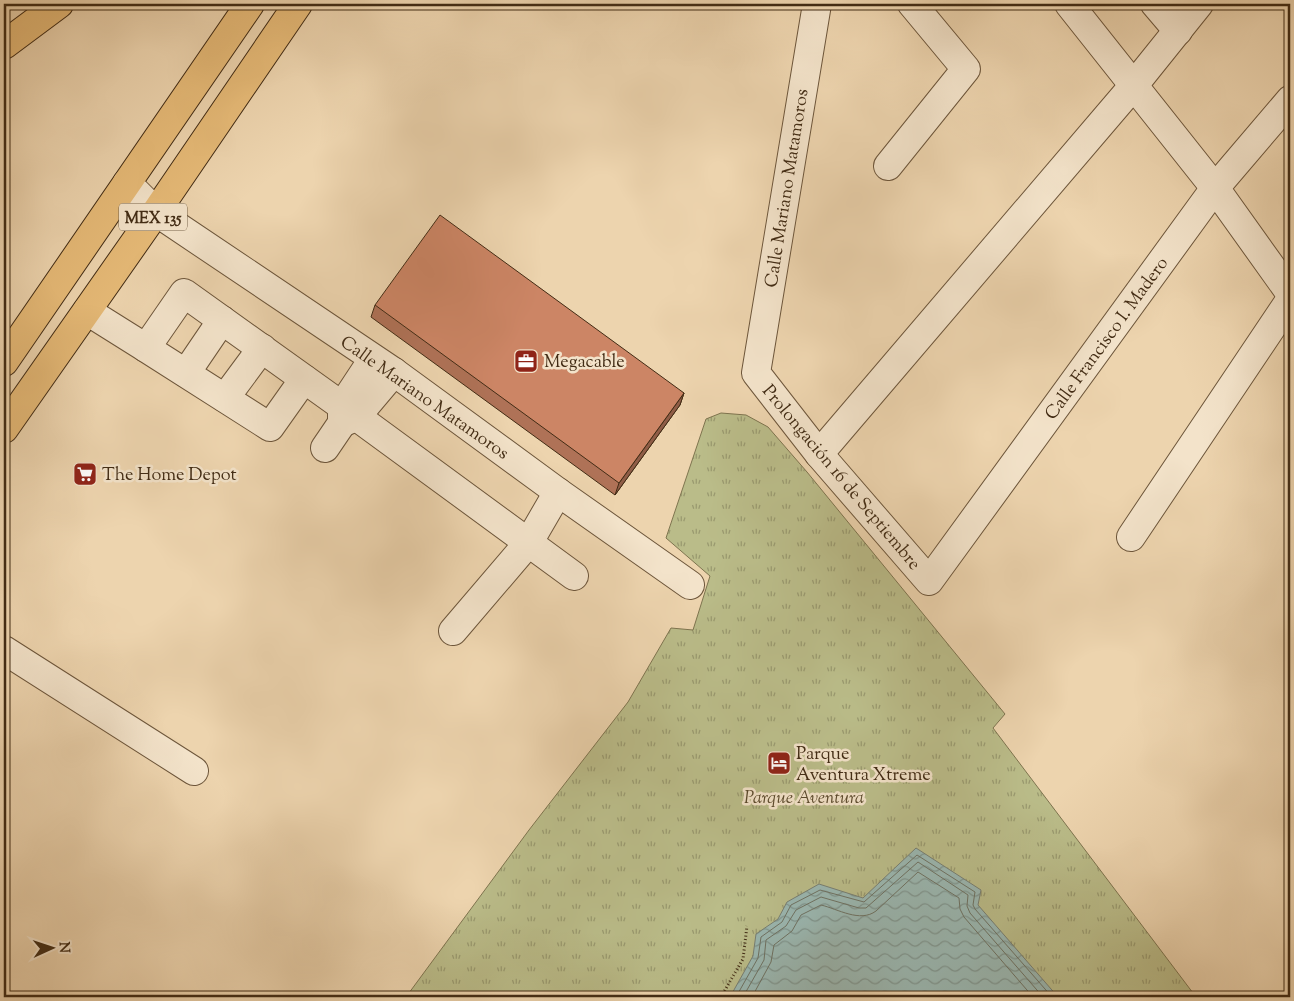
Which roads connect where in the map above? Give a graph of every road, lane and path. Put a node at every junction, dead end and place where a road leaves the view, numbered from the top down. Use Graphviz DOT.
graph roads {
  1 [pos="59,4"];
  2 [pos="250,4"];
  3 [pos="298,4"];
  4 [pos="817,4"];
  5 [pos="912,4"];
  6 [pos="1070,4"];
  7 [pos="1155,4"];
  8 [pos="1199,4"];
  9 [pos="1178,31"];
  10 [pos="4,44"];
  11 [pos="1134,85"];
  12 [pos="1290,100"];
  13 [pos="888,166"];
  14 [pos="127,183"];
  15 [pos="1215,188"];
  16 [pos="156,212"];
  17 [pos="1290,293"];
  18 [pos="1290,300"];
  19 [pos="87,310"];
  20 [pos="222,320"];
  21 [pos="146,348"];
  22 [pos="262,348"];
  23 [pos="4,362"];
  24 [pos="383,366"];
  25 [pos="756,372"];
  26 [pos="186,374"];
  27 [pos="304,379"];
  28 [pos="226,398"];
  29 [pos="347,415"];
  30 [pos="4,429"];
  31 [pos="325,448"];
  32 [pos="819,454"];
  33 [pos="558,492"];
  34 [pos="1130,537"];
  35 [pos="529,542"];
  36 [pos="574,576"];
  37 [pos="929,581"];
  38 [pos="690,585"];
  39 [pos="453,631"];
  40 [pos="4,650"];
  41 [pos="194,771"];
  42 [pos="747,926"];
  43 [pos="722,997"];
  1 -- 10 [label="main road"];
  2 -- 14 [label="main road, MEX 135"];
  3 -- 16 [label="main road, MEX 135"];
  4 -- 25 [label="street, Calle Mariano Matamoros"];
  5 -- 13 [label="street"];
  6 -- 11 [label="street"];
  7 -- 9 [label="street"];
  8 -- 9 [label="street"];
  9 -- 11 [label="street"];
  11 -- 15 [label="street"];
  11 -- 32 [label="street"];
  12 -- 15 [label="street, Calle Francisco I. Madero"];
  14 -- 16 [label="street, Calle Mariano Matamoros"];
  14 -- 23 [label="main road, MEX 135"];
  15 -- 17 [label="street"];
  15 -- 37 [label="street, Calle Francisco I. Madero"];
  16 -- 19 [label="main road, MEX 135"];
  16 -- 24 [label="street, Calle Mariano Matamoros"];
  18 -- 34 [label="street"];
  19 -- 21 [label="street"];
  19 -- 30 [label="main road, MEX 135"];
  20 -- 21 [label="street"];
  20 -- 22 [label="street"];
  20 -- 26 [label="street"];
  21 -- 26 [label="street"];
  22 -- 27 [label="street"];
  22 -- 28 [label="street"];
  24 -- 29 [label="street"];
  24 -- 33 [label="street, Calle Mariano Matamoros"];
  25 -- 32 [label="street, Prolongación 16 de Septiembre"];
  26 -- 28 [label="street"];
  27 -- 28 [label="street"];
  27 -- 29 [label="street"];
  29 -- 31 [label="street"];
  29 -- 35 [label="street"];
  32 -- 37 [label="street, Prolongación 16 de Septiembre"];
  33 -- 35 [label="street"];
  33 -- 38 [label="street, Calle Mariano Matamoros"];
  35 -- 36 [label="street"];
  35 -- 39 [label="street"];
  40 -- 41 [label="street"];
  42 -- 43 [label="path"];
}
